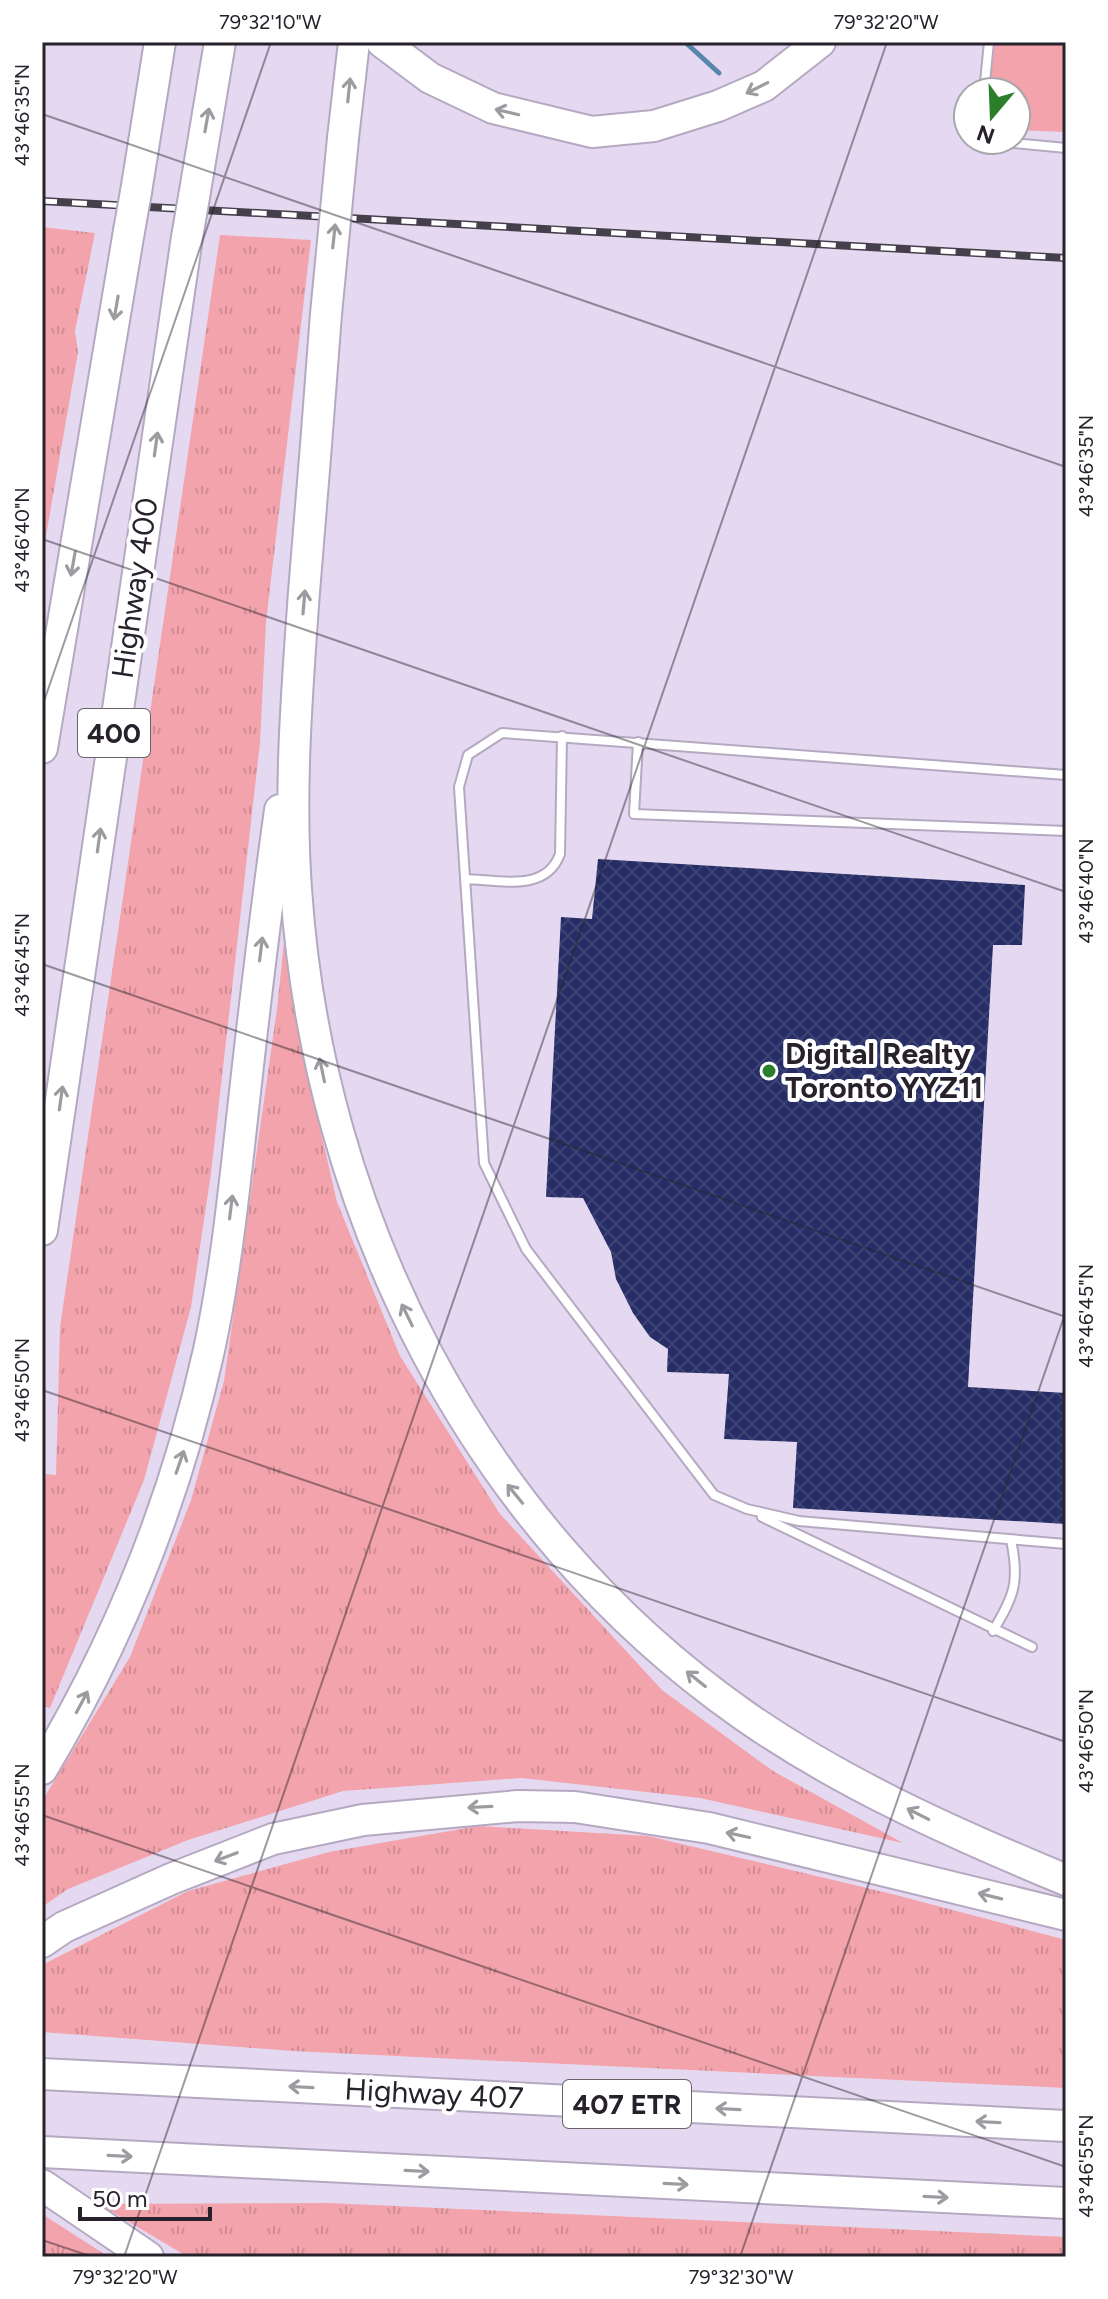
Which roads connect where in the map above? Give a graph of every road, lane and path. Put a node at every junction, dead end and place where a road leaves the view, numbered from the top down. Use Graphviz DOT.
graph roads {
  1 [pos="160,42"];
  2 [pos="220,42"];
  3 [pos="354,42"];
  4 [pos="382,42"];
  5 [pos="820,42"];
  6 [pos="989,42"];
  7 [pos="986,76"];
  8 [pos="1032,145"];
  9 [pos="1066,148"];
  10 [pos="297,680"];
  11 [pos="562,736"];
  12 [pos="638,742"];
  13 [pos="42,748"];
  14 [pos="1066,775"];
  15 [pos="1066,831"];
  16 [pos="465,879"];
  17 [pos="42,1230"];
  18 [pos="747,1509"];
  19 [pos="1011,1540"];
  20 [pos="1066,1544"];
  21 [pos="993,1631"];
  22 [pos="1032,1647"];
  23 [pos="42,1769"];
  24 [pos="1066,1880"];
  25 [pos="1066,1915"];
  26 [pos="42,1942"];
  27 [pos="42,2074"];
  28 [pos="1066,2126"];
  29 [pos="42,2152"];
  30 [pos="42,2185"];
  31 [pos="1066,2203"];
  32 [pos="148,2257"];
  1 -- 13 [label="highway, Highway 400 / 400, one-way, bridge"];
  17 -- 2 [label="highway, Highway 400 / 400, one-way, bridge"];
  10 -- 3 [label="highway, one-way, bridge"];
  5 -- 4 [label="highway, one-way"];
  6 -- 7 [label="lane"];
  8 -- 9 [label="lane"];
  23 -- 10 [label="highway, one-way"];
  24 -- 10 [label="highway, one-way"];
  11 -- 12 [label="lane"];
  11 -- 16 [label="lane"];
  11 -- 16 [label="lane"];
  12 -- 14 [label="lane"];
  12 -- 15 [label="lane"];
  16 -- 18 [label="lane"];
  18 -- 19 [label="lane"];
  18 -- 21 [label="lane"];
  19 -- 20 [label="lane"];
  19 -- 21 [label="lane"];
  21 -- 22 [label="lane"];
  25 -- 26 [label="highway, one-way"];
  28 -- 27 [label="highway, Highway 407 / 407 ETR, one-way"];
  29 -- 31 [label="highway, one-way"];
  30 -- 32 [label="highway"];
}
